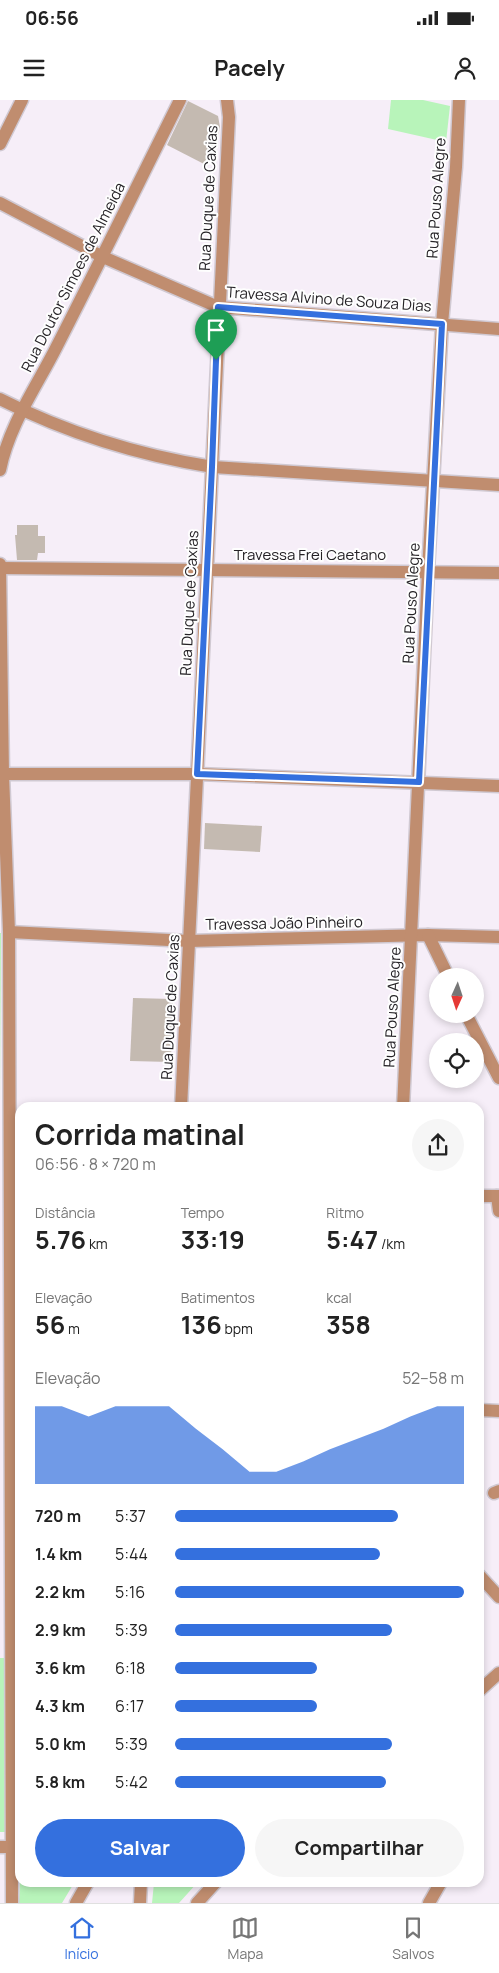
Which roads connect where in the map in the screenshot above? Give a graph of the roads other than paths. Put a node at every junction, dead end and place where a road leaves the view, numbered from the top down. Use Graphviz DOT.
graph roads {
  1 [pos="22,100"];
  2 [pos="180,100"];
  3 [pos="227,100"];
  4 [pos="459,100"];
  5 [pos="0,144"];
  6 [pos="0,203"];
  7 [pos="103,256"];
  8 [pos="218,307"];
  9 [pos="442,324"];
  10 [pos="499,329"];
  11 [pos="0,399"];
  12 [pos="22,410"];
  13 [pos="212,467"];
  14 [pos="0,470"];
  15 [pos="433,481"];
  16 [pos="499,485"];
  17 [pos="0,564"];
  18 [pos="0,568"];
  19 [pos="207,570"];
  20 [pos="428,571"];
  21 [pos="499,573"];
  22 [pos="1,722"];
  23 [pos="1,774"];
  24 [pos="197,774"];
  25 [pos="419,782"];
  26 [pos="499,786"];
  27 [pos="9,932"];
  28 [pos="412,936"];
  29 [pos="428,936"];
  30 [pos="499,937"];
  31 [pos="189,941"];
  32 [pos="444,968"];
  33 [pos="471,1023"];
  34 [pos="499,1078"];
  35 [pos="181,1102"];
  36 [pos="404,1102"];
  37 [pos="4,1132"];
  38 [pos="484,1196"];
  39 [pos="498,1196"];
  40 [pos="10,1200"];
  41 [pos="499,1212"];
  42 [pos="11,1396"];
  43 [pos="484,1410"];
  44 [pos="499,1411"];
  45 [pos="6,1492"];
  46 [pos="11,1560"];
  47 [pos="484,1580"];
  48 [pos="499,1597"];
  49 [pos="499,1673"];
  50 [pos="484,1686"];
  51 [pos="10,1847"];
  52 [pos="85,1887"];
  53 [pos="140,1887"];
  54 [pos="212,1887"];
  55 [pos="438,1887"];
  56 [pos="12,1903"];
  57 [pos="76,1903"];
  58 [pos="140,1903"];
  59 [pos="197,1903"];
  60 [pos="429,1903"];
  1 -- 5 [label="street"];
  2 -- 7 [label="street, Rua Doutor Simoes de Almeida"];
  3 -- 8 [label="street, Rua Duque de Caxias"];
  4 -- 9 [label="street, Rua Pouso Alegre"];
  6 -- 7 [label="street, Travessa Alvino de Souza Dias"];
  7 -- 8 [label="street, Travessa Alvino de Souza Dias"];
  7 -- 12 [label="street, Rua Doutor Simoes de Almeida"];
  8 -- 9 [label="street, Travessa Alvino de Souza Dias"];
  8 -- 13 [label="street, Rua Duque de Caxias"];
  9 -- 10 [label="street, Travessa Alvino de Souza Dias"];
  9 -- 15 [label="street, Rua Pouso Alegre"];
  11 -- 12 [label="street"];
  12 -- 13 [label="street"];
  12 -- 14 [label="street, Rua Doutor Simoes de Almeida"];
  13 -- 15 [label="street"];
  13 -- 19 [label="street, Rua Duque de Caxias"];
  15 -- 16 [label="street"];
  15 -- 20 [label="street, Rua Pouso Alegre"];
  17 -- 18 [label="street"];
  18 -- 19 [label="street, Travessa Frei Caetano"];
  18 -- 22 [label="street"];
  19 -- 20 [label="street, Travessa Frei Caetano"];
  19 -- 24 [label="street, Rua Duque de Caxias"];
  20 -- 21 [label="street, Travessa Frei Caetano"];
  20 -- 25 [label="street, Rua Pouso Alegre"];
  22 -- 23 [label="street"];
  23 -- 24 [label="street"];
  23 -- 27 [label="street"];
  24 -- 25 [label="street"];
  24 -- 31 [label="street, Rua Duque de Caxias"];
  25 -- 26 [label="street"];
  25 -- 28 [label="street, Rua Pouso Alegre"];
  27 -- 31 [label="street, Travessa João Pinheiro"];
  27 -- 37 [label="street"];
  28 -- 29 [label="street, Travessa João Pinheiro"];
  28 -- 31 [label="street, Travessa João Pinheiro"];
  28 -- 36 [label="street, Rua Pouso Alegre"];
  29 -- 30 [label="street, Travessa João Pinheiro"];
  29 -- 32 [label="street"];
  31 -- 35 [label="street, Rua Duque de Caxias"];
  33 -- 34 [label="street"];
  37 -- 40 [label="street"];
  38 -- 39 [label="street"];
  39 -- 41 [label="street"];
  40 -- 42 [label="street"];
  42 -- 45 [label="street"];
  43 -- 44 [label="street"];
  45 -- 46 [label="street"];
  46 -- 51 [label="street"];
  47 -- 48 [label="street"];
  49 -- 50 [label="street"];
  51 -- 56 [label="street"];
  52 -- 57 [label="street"];
  53 -- 58 [label="street"];
  54 -- 59 [label="street"];
  55 -- 60 [label="street"];
}
